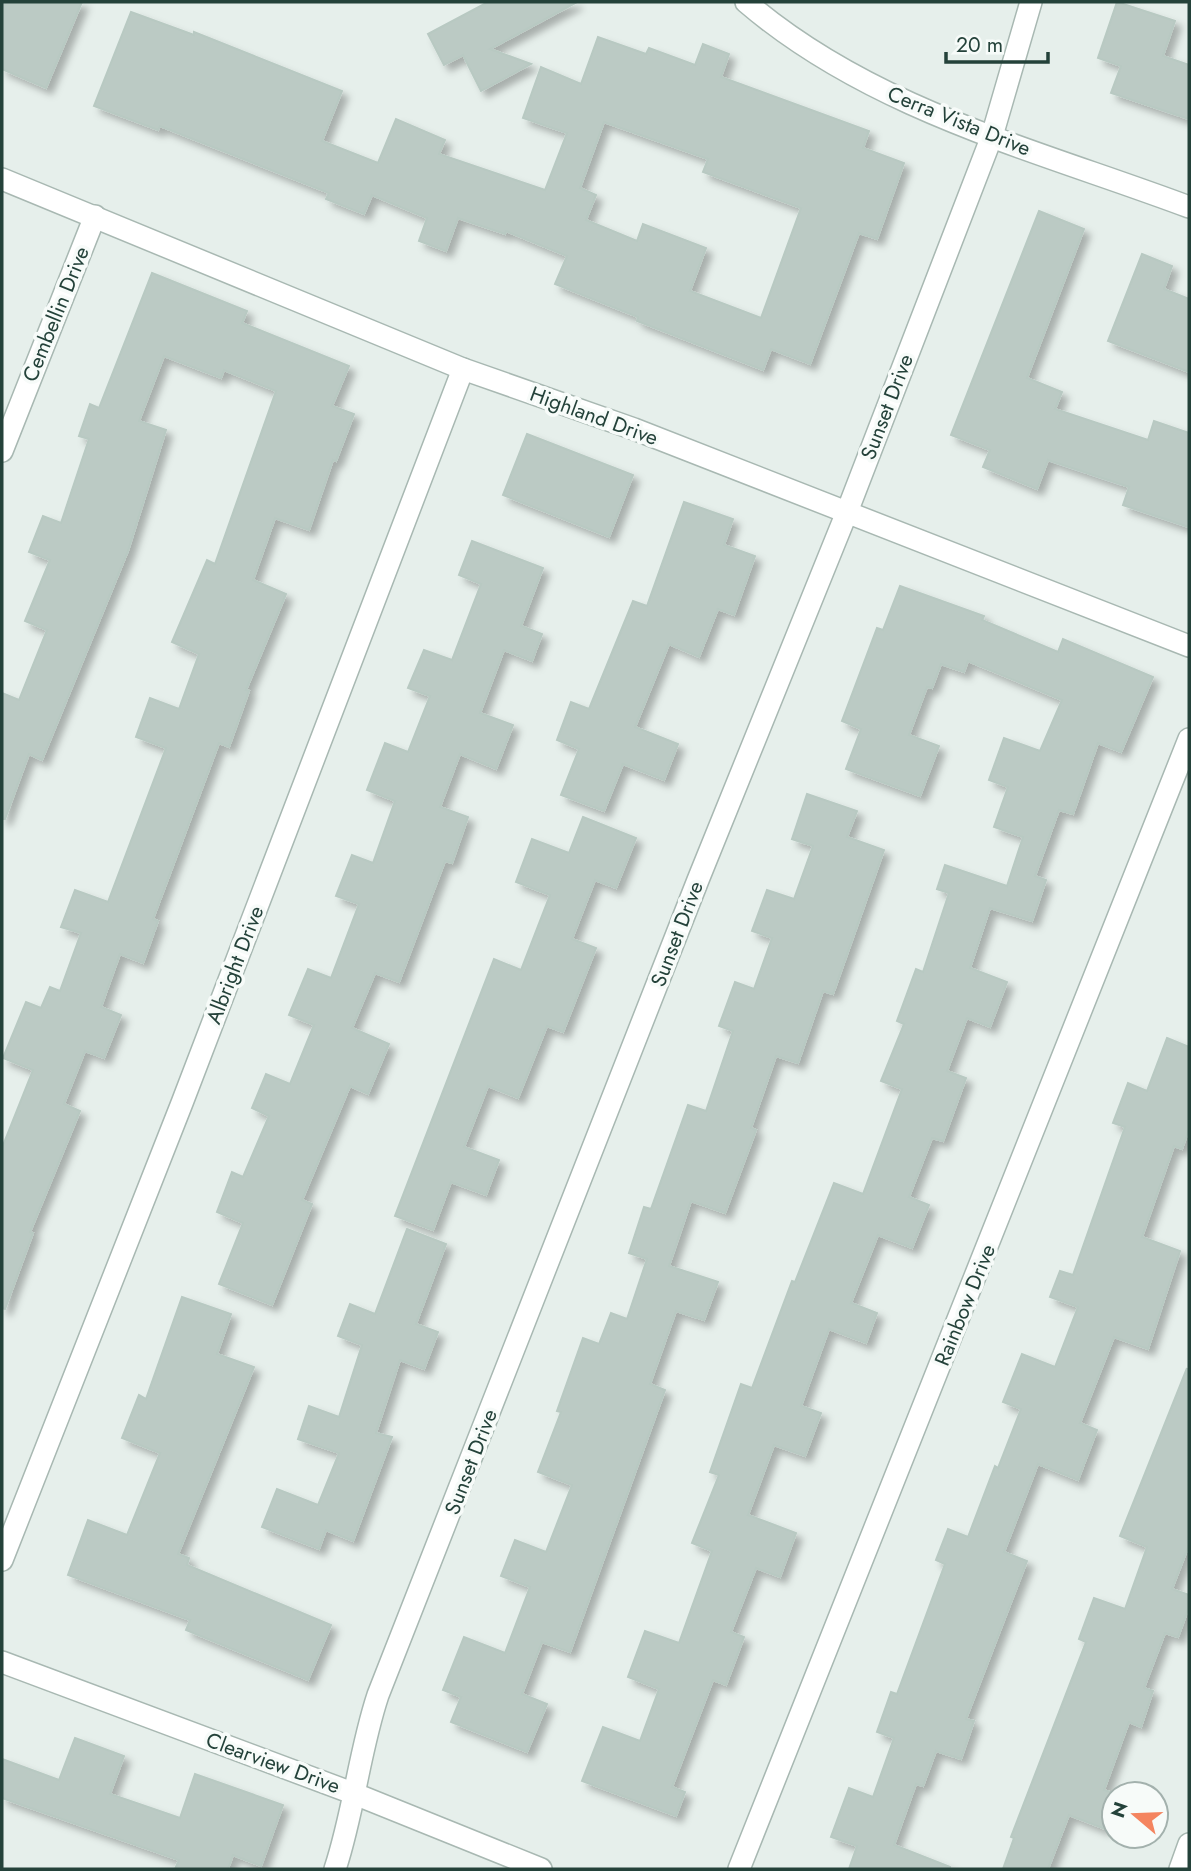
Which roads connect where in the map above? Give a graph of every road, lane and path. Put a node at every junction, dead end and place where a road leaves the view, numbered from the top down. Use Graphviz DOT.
graph roads {
  1 [pos="746,2"];
  2 [pos="1031,2"];
  3 [pos="992,136"];
  4 [pos="2,179"];
  5 [pos="1189,208"];
  6 [pos="95,216"];
  7 [pos="463,369"];
  8 [pos="2,451"];
  9 [pos="847,512"];
  10 [pos="1189,646"];
  11 [pos="1189,739"];
  12 [pos="2,1560"];
  13 [pos="2,1662"];
  14 [pos="355,1794"];
  15 [pos="1189,1844"];
  16 [pos="335,1869"];
  17 [pos="541,1869"];
  18 [pos="739,1869"];
  19 [pos="1180,1869"];
  1 -- 3 [label="street, Cerra Vista Drive"];
  2 -- 3 [label="street, Sunset Drive"];
  3 -- 5 [label="street, Cerra Vista Drive"];
  3 -- 9 [label="street, Sunset Drive"];
  4 -- 6 [label="street, Highland Drive"];
  6 -- 7 [label="street, Highland Drive"];
  6 -- 8 [label="street, Cembellin Drive"];
  7 -- 9 [label="street, Highland Drive"];
  7 -- 12 [label="street, Albright Drive"];
  9 -- 10 [label="street, Highland Drive"];
  9 -- 14 [label="street, Sunset Drive"];
  11 -- 18 [label="street, Rainbow Drive"];
  13 -- 14 [label="street, Clearview Drive"];
  14 -- 16 [label="street, Sunset Drive"];
  14 -- 17 [label="street, Clearview Drive"];
  15 -- 19 [label="street"];
}
